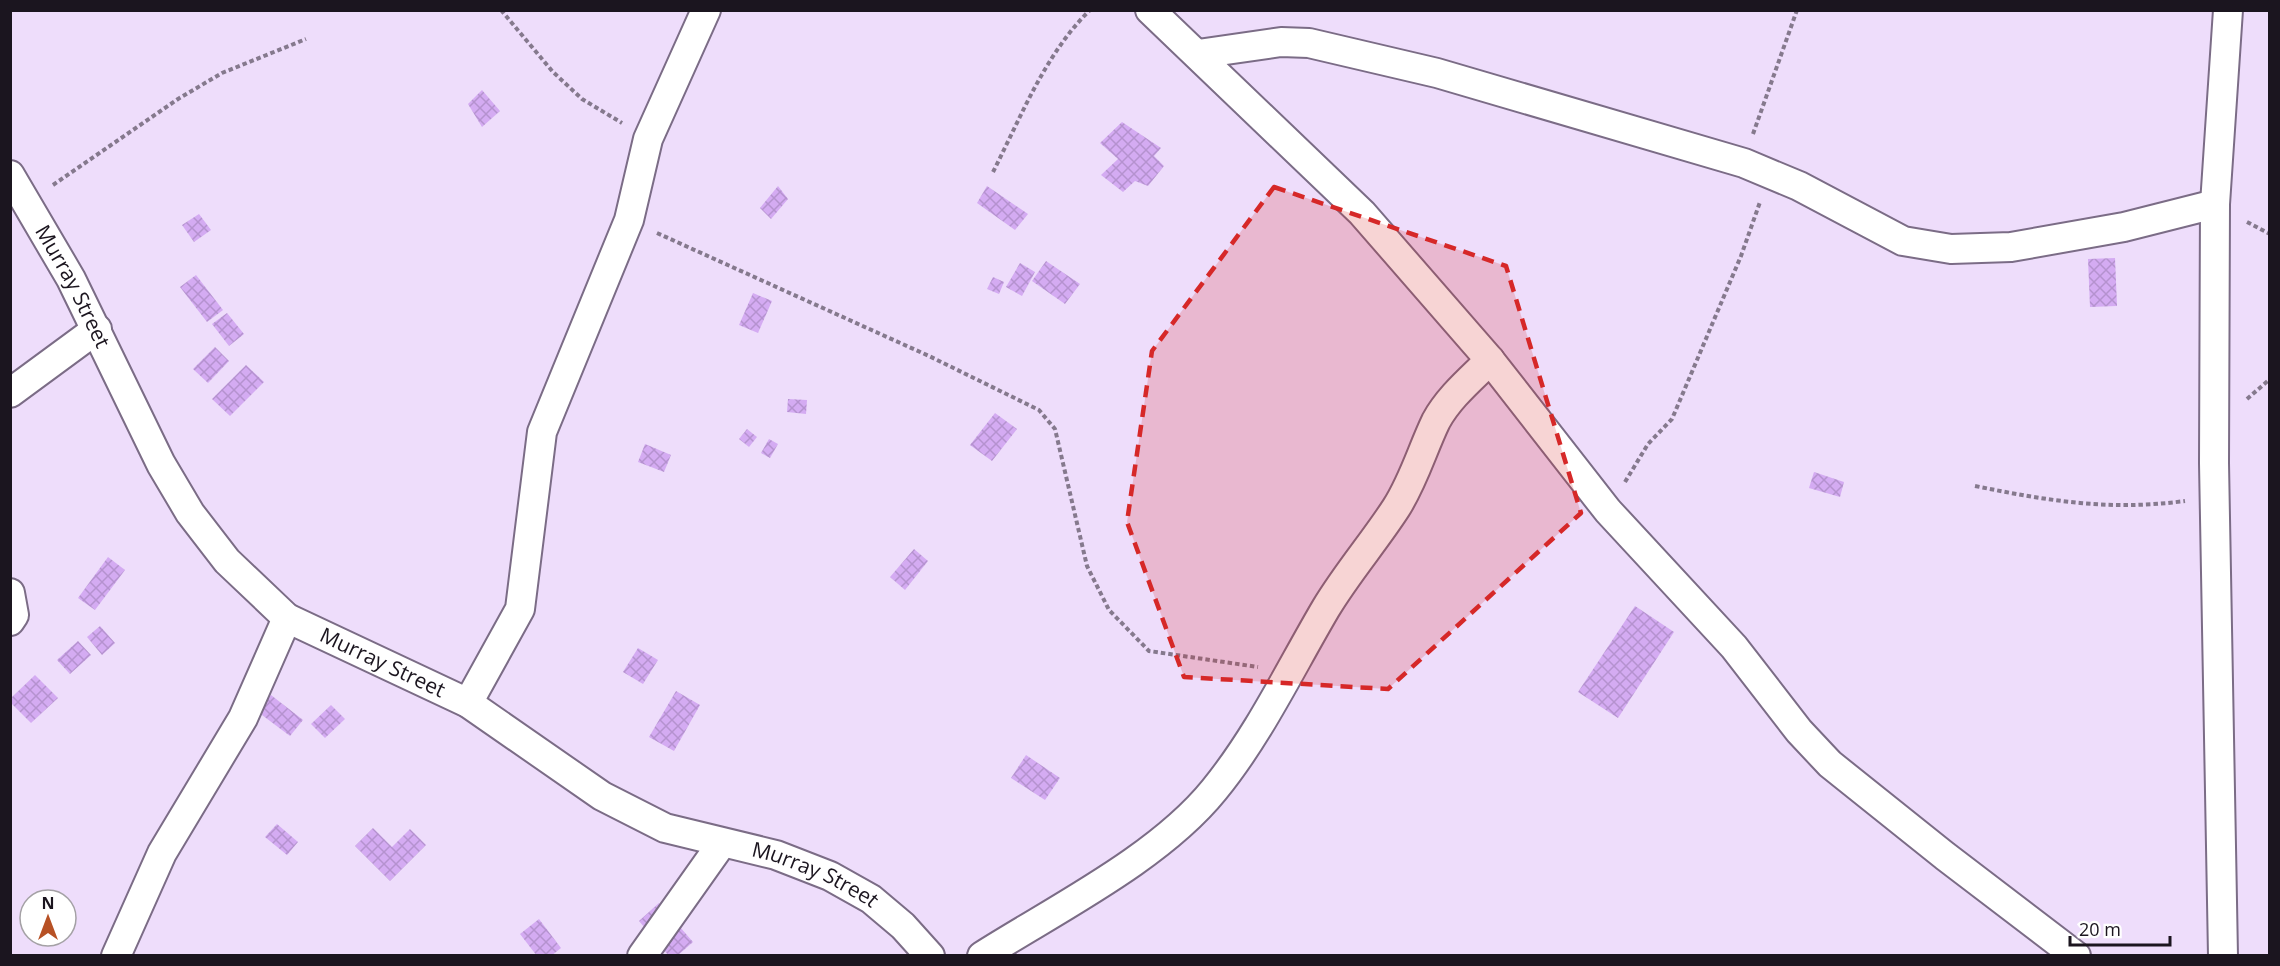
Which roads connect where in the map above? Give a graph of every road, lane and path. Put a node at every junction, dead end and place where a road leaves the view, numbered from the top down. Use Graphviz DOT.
graph roads {
  1 [pos="501,10"];
  2 [pos="706,10"];
  3 [pos="1090,10"];
  4 [pos="1150,10"];
  5 [pos="1797,10"];
  6 [pos="2228,10"];
  7 [pos="306,39"];
  8 [pos="1198,54"];
  9 [pos="648,139"];
  10 [pos="1756,169"];
  11 [pos="993,172"];
  12 [pos="10,175"];
  13 [pos="26,202"];
  14 [pos="2216,204"];
  15 [pos="628,220"];
  16 [pos="97,329"];
  17 [pos="1490,360"];
  18 [pos="10,393"];
  19 [pos="1975,486"];
  20 [pos="2215,498"];
  21 [pos="1608,511"];
  22 [pos="10,593"];
  23 [pos="287,618"];
  24 [pos="10,621"];
  25 [pos="1291,672"];
  26 [pos="468,703"];
  27 [pos="722,843"];
  28 [pos="116,956"];
  29 [pos="642,956"];
  30 [pos="930,956"];
  31 [pos="982,956"];
  32 [pos="2076,956"];
  33 [pos="2223,956"];
  1 -- 9 [label="path"];
  2 -- 9 [label="street"];
  3 -- 11 [label="path"];
  4 -- 8 [label="street"];
  5 -- 10 [label="path"];
  6 -- 14 [label="street"];
  7 -- 13 [label="path"];
  8 -- 10 [label="street"];
  8 -- 17 [label="street"];
  9 -- 15 [label="street"];
  10 -- 14 [label="street"];
  10 -- 21 [label="path"];
  12 -- 13 [label="street, Murray Street"];
  13 -- 16 [label="street, Murray Street"];
  14 -- 20 [label="street"];
  15 -- 25 [label="path"];
  15 -- 26 [label="street"];
  16 -- 18 [label="street"];
  16 -- 23 [label="street, Murray Street"];
  17 -- 21 [label="street"];
  17 -- 25 [label="street"];
  19 -- 20 [label="path"];
  20 -- 33 [label="street"];
  21 -- 32 [label="street"];
  22 -- 24 [label="street"];
  23 -- 26 [label="street, Murray Street"];
  23 -- 28 [label="street"];
  25 -- 31 [label="street"];
  26 -- 27 [label="street, Murray Street"];
  27 -- 29 [label="street"];
  27 -- 30 [label="street, Murray Street"];
}
